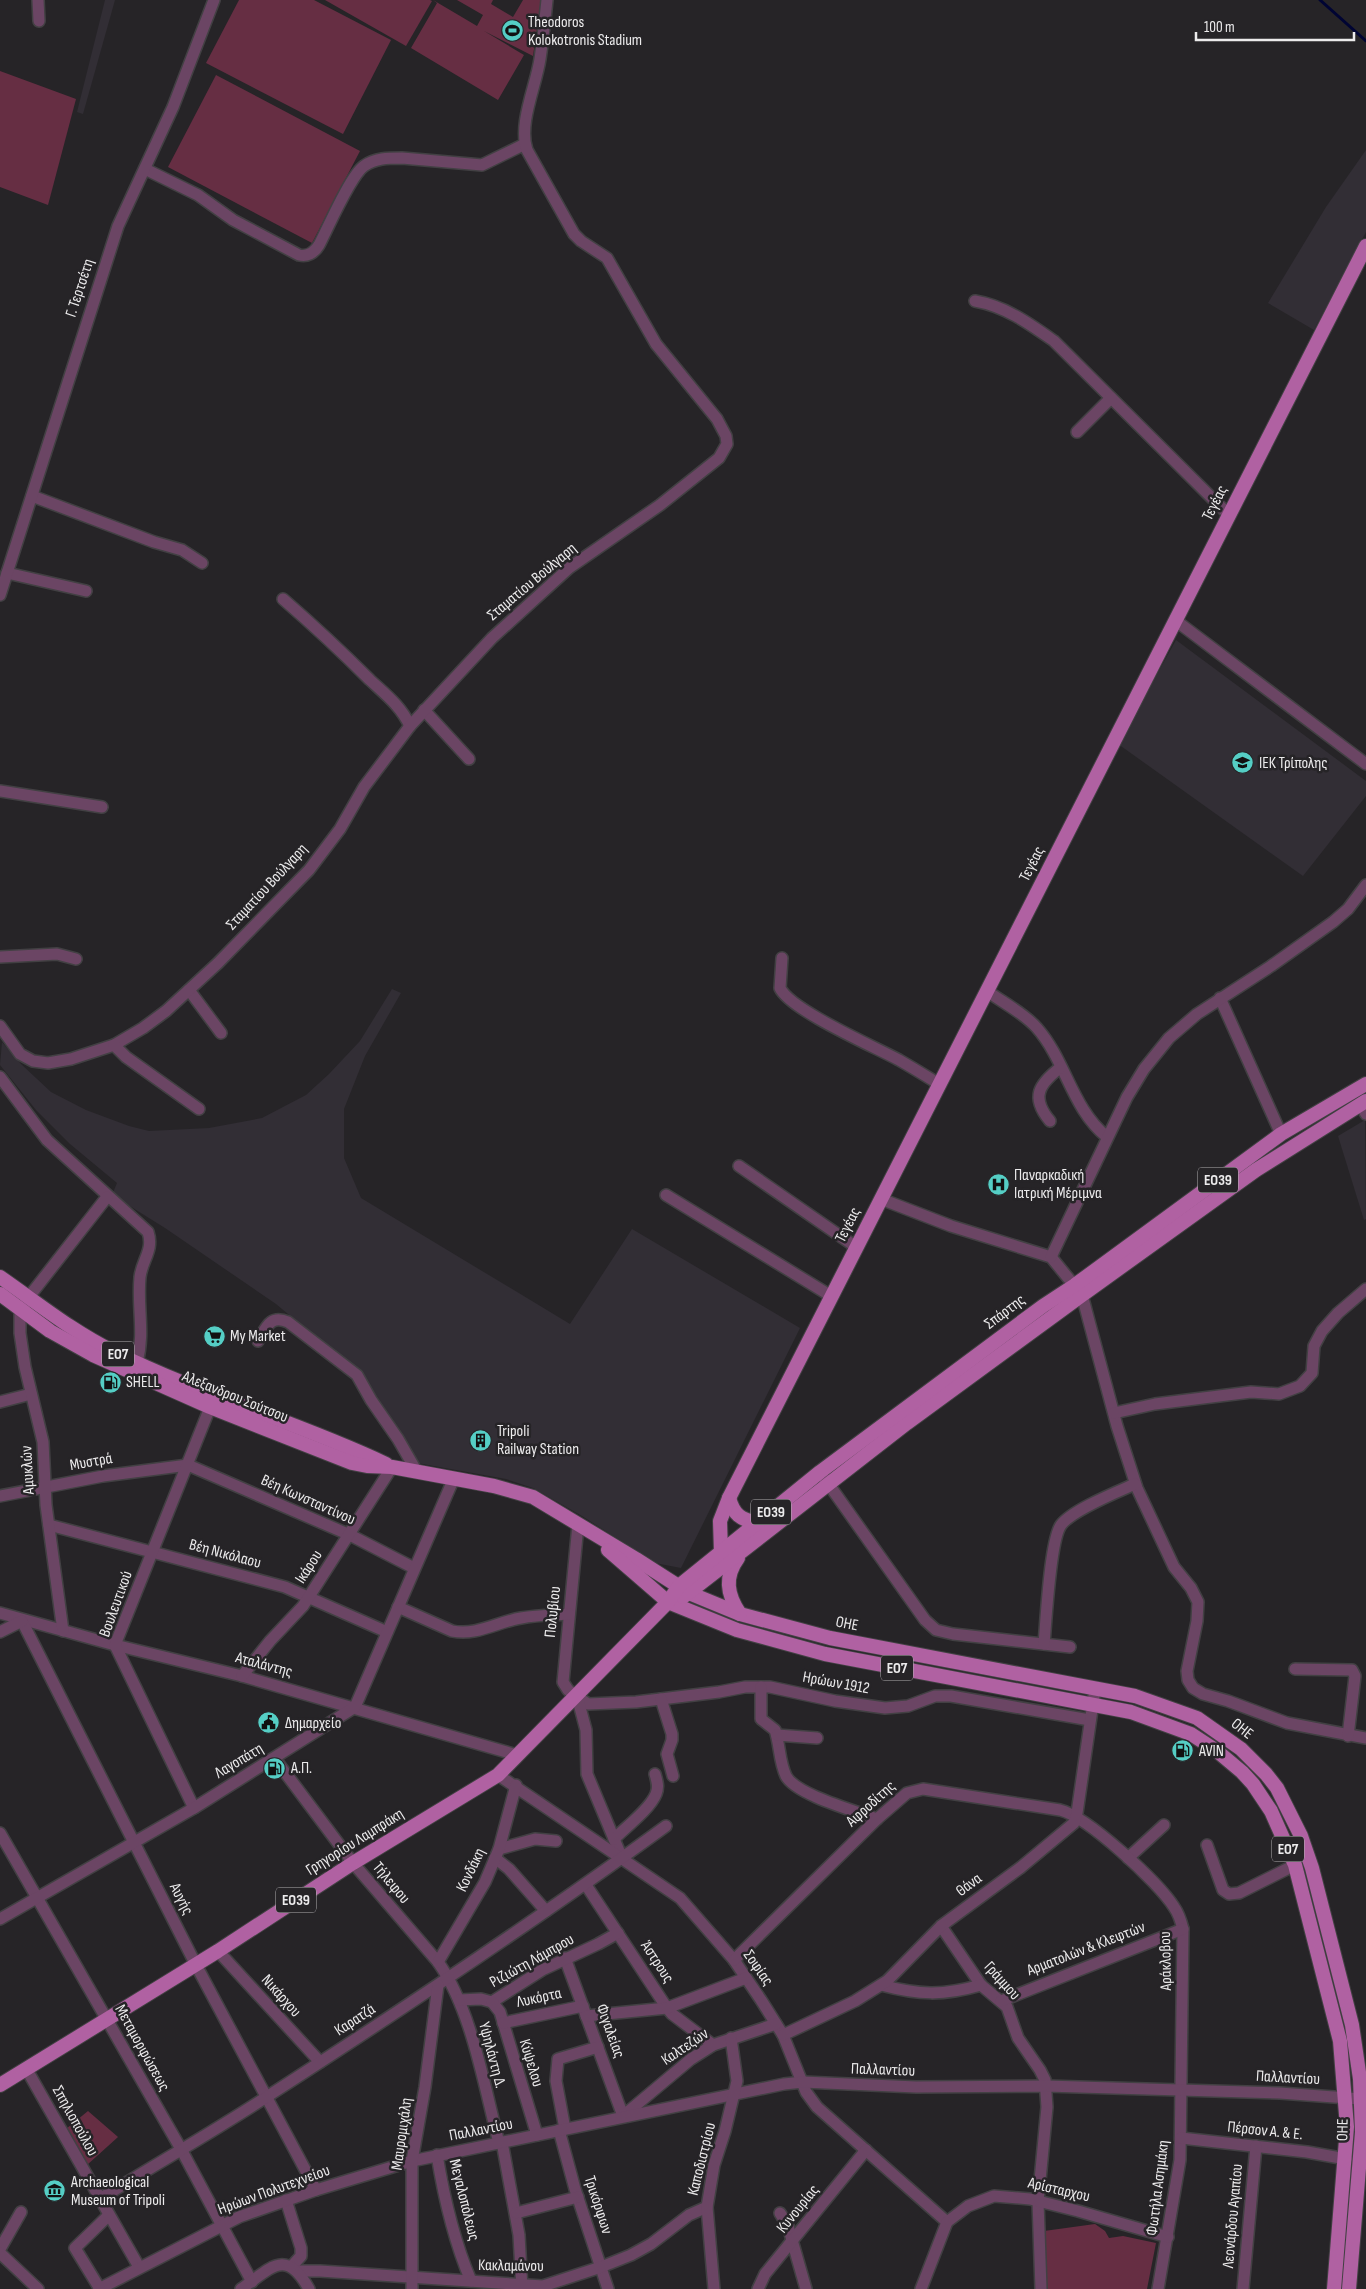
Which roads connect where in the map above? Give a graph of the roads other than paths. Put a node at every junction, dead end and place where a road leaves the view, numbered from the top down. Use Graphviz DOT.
graph roads {
  1 [pos="38,0"];
  2 [pos="214,0"];
  3 [pos="547,0"];
  4 [pos="39,21"];
  5 [pos="525,144"];
  6 [pos="145,169"];
  7 [pos="1366,246"];
  8 [pos="975,301"];
  9 [pos="1111,398"];
  10 [pos="1077,432"];
  11 [pos="32,496"];
  12 [pos="1229,515"];
  13 [pos="202,563"];
  14 [pos="7,573"];
  15 [pos="86,591"];
  16 [pos="0,595"];
  17 [pos="283,599"];
  18 [pos="1175,620"];
  19 [pos="424,710"];
  20 [pos="410,726"];
  21 [pos="469,759"];
  22 [pos="1366,764"];
  23 [pos="0,791"];
  24 [pos="102,807"];
  25 [pos="1366,885"];
  26 [pos="0,957"];
  27 [pos="782,958"];
  28 [pos="76,960"];
  29 [pos="188,990"];
  30 [pos="987,991"];
  31 [pos="1220,998"];
  32 [pos="1,1031"];
  33 [pos="221,1033"];
  34 [pos="114,1045"];
  35 [pos="1061,1067"];
  36 [pos="1,1080"];
  37 [pos="939,1084"];
  38 [pos="1366,1084"];
  39 [pos="1364,1107"];
  40 [pos="199,1109"];
  41 [pos="1050,1121"];
  42 [pos="1281,1134"];
  43 [pos="1107,1137"];
  44 [pos="739,1166"];
  45 [pos="666,1195"];
  46 [pos="107,1197"];
  47 [pos="880,1200"];
  48 [pos="856,1247"];
  49 [pos="1051,1257"];
  50 [pos="0,1278"];
  51 [pos="1366,1289"];
  52 [pos="1078,1290"];
  53 [pos="0,1294"];
  54 [pos="832,1296"];
  55 [pos="24,1304"];
  56 [pos="258,1341"];
  57 [pos="136,1362"];
  58 [pos="31,1394"];
  59 [pos="213,1401"];
  60 [pos="0,1402"];
  61 [pos="1114,1413"];
  62 [pos="188,1465"];
  63 [pos="392,1467"];
  64 [pos="417,1472"];
  65 [pos="454,1478"];
  66 [pos="824,1478"];
  67 [pos="1135,1484"];
  68 [pos="45,1487"];
  69 [pos="0,1496"];
  70 [pos="729,1498"];
  71 [pos="757,1523"];
  72 [pos="48,1525"];
  73 [pos="578,1525"];
  74 [pos="350,1535"];
  75 [pos="744,1550"];
  76 [pos="153,1551"];
  77 [pos="721,1552"];
  78 [pos="414,1568"];
  79 [pos="684,1589"];
  80 [pos="310,1597"];
  81 [pos="668,1602"];
  82 [pos="398,1607"];
  83 [pos="0,1613"];
  84 [pos="569,1614"];
  85 [pos="740,1614"];
  86 [pos="22,1621"];
  87 [pos="63,1631"];
  88 [pos="0,1632"];
  89 [pos="387,1632"];
  90 [pos="1044,1644"];
  91 [pos="114,1646"];
  92 [pos="1070,1647"];
  93 [pos="1295,1669"];
  94 [pos="242,1676"];
  95 [pos="760,1687"];
  96 [pos="1095,1689"];
  97 [pos="577,1695"];
  98 [pos="661,1699"];
  99 [pos="1092,1705"];
  100 [pos="355,1707"];
  101 [pos="1090,1720"];
  102 [pos="777,1735"];
  103 [pos="1348,1736"];
  104 [pos="817,1738"];
  105 [pos="1366,1738"];
  106 [pos="517,1755"];
  107 [pos="275,1759"];
  108 [pos="498,1774"];
  109 [pos="655,1774"];
  110 [pos="673,1776"];
  111 [pos="516,1786"];
  112 [pos="194,1808"];
  113 [pos="1077,1816"];
  114 [pos="877,1819"];
  115 [pos="1164,1825"];
  116 [pos="666,1826"];
  117 [pos="0,1833"];
  118 [pos="614,1839"];
  119 [pos="556,1841"];
  120 [pos="134,1842"];
  121 [pos="1206,1845"];
  122 [pos="497,1854"];
  123 [pos="622,1858"];
  124 [pos="1128,1858"];
  125 [pos="353,1863"];
  126 [pos="1295,1865"];
  127 [pos="586,1885"];
  128 [pos="38,1897"];
  129 [pos="546,1911"];
  130 [pos="0,1919"];
  131 [pos="941,1926"];
  132 [pos="1183,1929"];
  133 [pos="618,1932"];
  134 [pos="218,1951"];
  135 [pos="565,1958"];
  136 [pos="734,1960"];
  137 [pos="438,1962"];
  138 [pos="196,1965"];
  139 [pos="449,1978"];
  140 [pos="746,1978"];
  141 [pos="438,1985"];
  142 [pos="881,1985"];
  143 [pos="981,1985"];
  144 [pos="459,2000"];
  145 [pos="1001,2000"];
  146 [pos="492,2002"];
  147 [pos="667,2008"];
  148 [pos="585,2011"];
  149 [pos="108,2019"];
  150 [pos="503,2023"];
  151 [pos="776,2024"];
  152 [pos="783,2035"];
  153 [pos="731,2038"];
  154 [pos="714,2045"];
  155 [pos="598,2047"];
  156 [pos="320,2062"];
  157 [pos="27,2070"];
  158 [pos="803,2082"];
  159 [pos="0,2085"];
  160 [pos="1046,2086"];
  161 [pos="1182,2090"];
  162 [pos="735,2094"];
  163 [pos="267,2097"];
  164 [pos="1346,2098"];
  165 [pos="1361,2099"];
  166 [pos="623,2116"];
  167 [pos="562,2129"];
  168 [pos="537,2135"];
  169 [pos="1181,2138"];
  170 [pos="501,2143"];
  171 [pos="1256,2146"];
  172 [pos="181,2149"];
  173 [pos="866,2150"];
  174 [pos="437,2155"];
  175 [pos="1346,2159"];
  176 [pos="412,2161"];
  177 [pos="316,2190"];
  178 [pos="578,2197"];
  179 [pos="100,2199"];
  180 [pos="286,2200"];
  181 [pos="1038,2201"];
  182 [pos="707,2207"];
  183 [pos="21,2212"];
  184 [pos="516,2213"];
  185 [pos="780,2213"];
  186 [pos="109,2215"];
  187 [pos="947,2222"];
  188 [pos="222,2225"];
  189 [pos="1168,2237"];
  190 [pos="793,2241"];
  191 [pos="0,2249"];
  192 [pos="0,2253"];
  193 [pos="139,2267"];
  194 [pos="601,2267"];
  195 [pos="294,2269"];
  196 [pos="412,2276"];
  197 [pos="471,2281"];
  198 [pos="252,2282"];
  199 [pos="522,2287"];
  200 [pos="543,2288"];
  201 [pos="38,2289"];
  202 [pos="99,2289"];
  203 [pos="242,2289"];
  204 [pos="309,2289"];
  205 [pos="412,2289"];
  206 [pos="608,2289"];
  207 [pos="714,2289"];
  208 [pos="758,2289"];
  209 [pos="806,2289"];
  210 [pos="921,2289"];
  211 [pos="1041,2289"];
  212 [pos="1158,2289"];
  213 [pos="1243,2289"];
  214 [pos="1334,2289"];
  215 [pos="1349,2289"];
  1 -- 4 [label="street"];
  2 -- 6 [label="street, Γ. Τερτσέτη"];
  3 -- 5 [label="street, Σταματίου Βούλγαρη"];
  5 -- 6 [label="street"];
  5 -- 19 [label="street, Σταματίου Βούλγαρη"];
  6 -- 11 [label="street, Γ. Τερτσέτη"];
  7 -- 12 [label="main road, Τεγέας"];
  8 -- 9 [label="street"];
  9 -- 10 [label="street"];
  9 -- 12 [label="street"];
  11 -- 13 [label="street"];
  11 -- 14 [label="street, Γ. Τερτσέτη"];
  12 -- 18 [label="main road, Τεγέας"];
  14 -- 15 [label="street"];
  14 -- 16 [label="street, Γ. Τερτσέτη"];
  17 -- 20 [label="street"];
  18 -- 22 [label="street"];
  18 -- 30 [label="main road, Τεγέας"];
  19 -- 20 [label="street, Σταματίου Βούλγαρη"];
  19 -- 21 [label="street"];
  20 -- 29 [label="street, Σταματίου Βούλγαρη"];
  23 -- 24 [label="street"];
  25 -- 31 [label="street"];
  26 -- 28 [label="street"];
  27 -- 37 [label="street"];
  29 -- 33 [label="street"];
  29 -- 34 [label="street, Σταματίου Βούλγαρη"];
  30 -- 35 [label="street"];
  30 -- 37 [label="main road, Τεγέας"];
  31 -- 42 [label="street"];
  31 -- 43 [label="street"];
  32 -- 34 [label="street, Σταματίου Βούλγαρη"];
  34 -- 40 [label="street"];
  35 -- 41 [label="street"];
  35 -- 43 [label="street"];
  36 -- 46 [label="street"];
  37 -- 47 [label="main road, Τεγέας"];
  38 -- 42 [label="main road, Σπάρτης / ΕΟ39"];
  39 -- 52 [label="main road, Σπάρτης / ΕΟ39"];
  42 -- 52 [label="main road, Σπάρτης / ΕΟ39"];
  43 -- 49 [label="street"];
  44 -- 48 [label="street"];
  45 -- 54 [label="street"];
  46 -- 55 [label="street"];
  46 -- 57 [label="street"];
  47 -- 48 [label="main road, Τεγέας"];
  47 -- 49 [label="street"];
  48 -- 54 [label="main road, Τεγέας"];
  49 -- 52 [label="street"];
  50 -- 55 [label="main road, Αλεξανδρου Σούτσου / ΕΟ7"];
  51 -- 61 [label="street"];
  52 -- 61 [label="street"];
  52 -- 66 [label="main road, Σπάρτης / ΕΟ39"];
  53 -- 55 [label="main road, Αλεξανδρου Σούτσου / ΕΟ7"];
  54 -- 70 [label="main road, Τεγέας"];
  55 -- 57 [label="main road, Αλεξανδρου Σούτσου / ΕΟ7"];
  55 -- 58 [label="street, Αμυκλών"];
  55 -- 59 [label="main road, Αλεξανδρου Σούτσου / ΕΟ7"];
  56 -- 64 [label="street"];
  57 -- 59 [label="main road, Αλεξανδρου Σούτσου / ΕΟ7"];
  58 -- 60 [label="street"];
  58 -- 68 [label="street, Αμυκλών"];
  59 -- 62 [label="street, Βουλευτικού"];
  59 -- 63 [label="main road, Αλεξανδρου Σούτσου / ΕΟ7"];
  61 -- 67 [label="street"];
  62 -- 68 [label="street, Μυστρά"];
  62 -- 74 [label="street, Βέη Κωνσταντίνου"];
  62 -- 76 [label="street, Βουλευτικού"];
  63 -- 64 [label="main road, Αλεξανδρου Σούτσου / ΕΟ7"];
  63 -- 74 [label="street, Ικάρου"];
  64 -- 65 [label="main road, Αλεξανδρου Σούτσου / ΕΟ7"];
  65 -- 73 [label="main road, Αλεξανδρου Σούτσου / ΕΟ7"];
  65 -- 78 [label="street"];
  66 -- 71 [label="main road, Σπάρτης / ΕΟ39"];
  66 -- 75 [label="main road, Σπάρτης / ΕΟ39"];
  66 -- 90 [label="street"];
  67 -- 90 [label="street"];
  67 -- 103 [label="street"];
  68 -- 69 [label="street, Μυστρά"];
  68 -- 72 [label="street, Αμυκλών"];
  70 -- 71 [label="main road"];
  70 -- 77 [label="main road, Τεγέας"];
  71 -- 77 [label="main road, Σπάρτης / ΕΟ39"];
  72 -- 76 [label="street, Βέη Νικόλαου"];
  72 -- 87 [label="street, Αμυκλών"];
  73 -- 79 [label="main road, Αλεξανδρου Σούτσου / ΕΟ7"];
  73 -- 81 [label="main road, Αλεξανδρου Σούτσου / ΕΟ7"];
  73 -- 84 [label="street, Πολυβίου"];
  74 -- 78 [label="street, Βέη Κωνσταντίνου"];
  74 -- 80 [label="street, Ικάρου"];
  75 -- 79 [label="main road, Σπάρτης / ΕΟ39"];
  75 -- 85 [label="main road"];
  76 -- 80 [label="street, Βέη Νικόλαου"];
  76 -- 91 [label="street, Βουλευτικού"];
  77 -- 79 [label="main road, Σπάρτης / ΕΟ39"];
  78 -- 82 [label="street"];
  79 -- 81 [label="main road, ΕΟ39"];
  79 -- 85 [label="main road, ΟΗΕ / ΕΟ7"];
  80 -- 89 [label="street, Βέη Νικόλαου"];
  80 -- 94 [label="street, Ικάρου"];
  81 -- 97 [label="main road, Γρηγορίου Λαμπράκη / ΕΟ39"];
  81 -- 99 [label="main road, ΟΗΕ / ΕΟ7"];
  82 -- 84 [label="street"];
  82 -- 89 [label="street"];
  83 -- 86 [label="street, Αταλάντης"];
  84 -- 97 [label="street, Πολυβίου"];
  85 -- 96 [label="main road, ΟΗΕ / ΕΟ7"];
  86 -- 87 [label="street, Αταλάντης"];
  86 -- 88 [label="street"];
  86 -- 120 [label="street, Αυγής"];
  87 -- 91 [label="street, Αταλάντης"];
  89 -- 100 [label="street"];
  90 -- 92 [label="street"];
  91 -- 94 [label="street, Αταλάντης"];
  91 -- 112 [label="street, Βουλευτικού"];
  93 -- 103 [label="street"];
  94 -- 100 [label="street, Αταλάντης"];
  95 -- 98 [label="street, Ηρώων 1912"];
  95 -- 101 [label="street, Ηρώων 1912"];
  95 -- 102 [label="street"];
  96 -- 99 [label="street"];
  96 -- 165 [label="main road, ΟΗΕ / ΕΟ7"];
  97 -- 98 [label="street, Ηρώων 1912"];
  97 -- 106 [label="main road, Γρηγορίου Λαμπράκη / ΕΟ39"];
  97 -- 118 [label="street"];
  98 -- 110 [label="street"];
  99 -- 101 [label="street"];
  99 -- 126 [label="main road, ΟΗΕ / ΕΟ7"];
  100 -- 106 [label="street, Αταλάντης"];
  100 -- 107 [label="street, Λαγοπάτη"];
  101 -- 113 [label="street"];
  102 -- 104 [label="street"];
  102 -- 114 [label="street"];
  103 -- 105 [label="street"];
  106 -- 108 [label="main road, Γρηγορίου Λαμπράκη / ΕΟ39"];
  107 -- 112 [label="street, Λαγοπάτη"];
  107 -- 125 [label="street, Τήλεφου"];
  108 -- 111 [label="street, Σοφίας"];
  108 -- 125 [label="main road, Γρηγορίου Λαμπράκη / ΕΟ39"];
  109 -- 118 [label="street"];
  111 -- 122 [label="street, Κονδάκη"];
  111 -- 123 [label="street, Σοφίας"];
  112 -- 120 [label="street, Λαγοπάτη"];
  113 -- 114 [label="street, Αφροδίτης"];
  113 -- 124 [label="street, Αράκλοβου"];
  113 -- 131 [label="street, Θάνα"];
  114 -- 136 [label="street, Αφροδίτης"];
  115 -- 124 [label="street"];
  116 -- 123 [label="street, Καρατζά"];
  117 -- 128 [label="street, Μεταμορφώσεως"];
  118 -- 123 [label="street"];
  119 -- 122 [label="street"];
  120 -- 128 [label="street, Λαγοπάτη"];
  120 -- 138 [label="street, Αυγής"];
  121 -- 126 [label="street"];
  122 -- 129 [label="street"];
  122 -- 137 [label="street, Κονδάκη"];
  123 -- 127 [label="street, Καρατζά"];
  123 -- 136 [label="street, Σοφίας"];
  124 -- 132 [label="street, Αράκλοβου"];
  125 -- 134 [label="main road, Γρηγορίου Λαμπράκη / ΕΟ39"];
  125 -- 137 [label="street, Τήλεφου"];
  126 -- 164 [label="main road, ΟΗΕ / ΕΟ7"];
  127 -- 129 [label="street, Καρατζά"];
  127 -- 133 [label="street, Άστρους"];
  128 -- 130 [label="street, Λαγοπάτη"];
  128 -- 149 [label="street, Μεταμορφώσεως"];
  129 -- 139 [label="street, Καρατζά"];
  131 -- 142 [label="street, Θάνα"];
  131 -- 143 [label="street, Γράμμου"];
  132 -- 145 [label="street, Αρματολών & Κλεφτών"];
  132 -- 161 [label="street, Αράκλοβου"];
  133 -- 135 [label="street, Ριζιώτη Λάμπρου"];
  133 -- 147 [label="street, Άστρους"];
  134 -- 138 [label="main road, Γρηγορίου Λαμπράκη / ΕΟ39"];
  134 -- 156 [label="street, Νικάρχου"];
  135 -- 146 [label="street, Ριζιώτη Λάμπρου"];
  135 -- 148 [label="street, Φιγαλείας"];
  136 -- 140 [label="street, Σοφίας"];
  137 -- 139 [label="street, Τήλεφου"];
  138 -- 149 [label="main road, Γρηγορίου Λαμπράκη / ΕΟ39"];
  138 -- 163 [label="street, Αυγής"];
  139 -- 141 [label="street, Καρατζά"];
  139 -- 144 [label="street, Υψηλάντη Δ."];
  140 -- 147 [label="street, Λυκόρτα"];
  140 -- 151 [label="street, Σοφίας"];
  141 -- 156 [label="street, Καρατζά"];
  141 -- 176 [label="street, Μαυρομιχάλη"];
  142 -- 143 [label="street"];
  142 -- 152 [label="street, Θάνα"];
  143 -- 145 [label="street, Γράμμου"];
  144 -- 146 [label="street, Ριζιώτη Λάμπρου"];
  144 -- 170 [label="street, Υψηλάντη Δ."];
  145 -- 160 [label="street, Γράμμου"];
  146 -- 150 [label="street, Κύψελου"];
  147 -- 148 [label="street, Λυκόρτα"];
  147 -- 154 [label="street, Άστρους"];
  148 -- 150 [label="street, Λυκόρτα"];
  148 -- 155 [label="street, Φιγαλείας"];
  149 -- 157 [label="main road, Γρηγορίου Λαμπράκη / ΕΟ39"];
  149 -- 172 [label="street, Μεταμορφώσεως"];
  150 -- 168 [label="street, Κύψελου"];
  151 -- 152 [label="street, Σοφίας"];
  151 -- 153 [label="street, Καλτεζών"];
  152 -- 158 [label="street, Σοφίας"];
  153 -- 154 [label="street, Καλτεζών"];
  153 -- 162 [label="street, Καποδιστρίου"];
  154 -- 166 [label="street, Καλτεζών"];
  155 -- 166 [label="street, Φιγαλείας"];
  155 -- 167 [label="street, Τρικόρφων"];
  156 -- 163 [label="street, Καρατζά"];
  157 -- 159 [label="main road, Γρηγορίου Λαμπράκη / ΕΟ39"];
  157 -- 179 [label="street, Σπηλιοπούλου"];
  158 -- 160 [label="street, Παλλαντίου"];
  158 -- 162 [label="street, Παλλαντίου"];
  158 -- 173 [label="street, Σοφίας"];
  160 -- 161 [label="street, Παλλαντίου"];
  160 -- 181 [label="street"];
  161 -- 164 [label="street, Παλλαντίου"];
  161 -- 169 [label="street, Φωτήλα Ασημάκη"];
  162 -- 166 [label="street, Παλλαντίου"];
  162 -- 182 [label="street, Καποδιστρίου"];
  163 -- 172 [label="street, Καρατζά"];
  163 -- 177 [label="street, Αυγής"];
  164 -- 165 [label="street, Παλλαντίου"];
  164 -- 175 [label="main road, ΟΗΕ / ΕΟ7"];
  165 -- 215 [label="main road, ΟΗΕ / ΕΟ7"];
  166 -- 167 [label="street, Παλλαντίου"];
  167 -- 168 [label="street, Παλλαντίου"];
  167 -- 178 [label="street, Τρικόρφων"];
  168 -- 170 [label="street, Παλλαντίου"];
  169 -- 171 [label="street, Πέρσον Α. & Ε."];
  169 -- 189 [label="street, Φωτήλα Ασημάκη"];
  170 -- 174 [label="street, Παλλαντίου"];
  170 -- 184 [label="street, Υψηλάντη Δ."];
  171 -- 175 [label="street, Πέρσον Α. & Ε."];
  171 -- 213 [label="street, Λεονάρδου Αγαπίου"];
  172 -- 179 [label="street, Καρατζά"];
  172 -- 188 [label="street, Μεταμορφώσεως"];
  173 -- 187 [label="street, Σοφίας"];
  173 -- 190 [label="street, Κυνουρίας"];
  174 -- 176 [label="street, Παλλαντίου"];
  174 -- 197 [label="street, Μεγαλοπόλεως"];
  175 -- 214 [label="main road, ΟΗΕ / ΕΟ7"];
  176 -- 177 [label="street, Ηρώων Πολυτεχνείου"];
  176 -- 196 [label="street, Μαυρομιχάλη"];
  177 -- 180 [label="street, Ηρώων Πολυτεχνείου"];
  178 -- 184 [label="street"];
  178 -- 194 [label="street, Τρικόρφων"];
  179 -- 186 [label="street, Σπηλιοπούλου"];
  180 -- 188 [label="street, Ηρώων Πολυτεχνείου"];
  180 -- 195 [label="street"];
  181 -- 187 [label="street, Αρίσταρχου"];
  181 -- 189 [label="street, Αρίσταρχου"];
  181 -- 211 [label="street"];
  182 -- 194 [label="street, Κακλαμάνου"];
  182 -- 207 [label="street, Καποδιστρίου"];
  183 -- 191 [label="street"];
  184 -- 199 [label="street, Υψηλάντη Δ."];
  185 -- 190 [label="street"];
  186 -- 193 [label="street, Σπηλιοπούλου"];
  186 -- 202 [label="street"];
  187 -- 210 [label="street"];
  188 -- 193 [label="street, Ηρώων Πολυτεχνείου"];
  188 -- 198 [label="street, Μεταμορφώσεως"];
  189 -- 212 [label="street, Φωτήλα Ασημάκη"];
  190 -- 208 [label="street, Κυνουρίας"];
  190 -- 209 [label="street"];
  192 -- 201 [label="street"];
  193 -- 202 [label="street, Ηρώων Πολυτεχνείου"];
  194 -- 200 [label="street, Κακλαμάνου"];
  194 -- 206 [label="street, Τρικόρφων"];
  195 -- 196 [label="street, Κακλαμάνου"];
  195 -- 198 [label="street, Κακλαμάνου"];
  195 -- 204 [label="street"];
  196 -- 197 [label="street, Κακλαμάνου"];
  196 -- 205 [label="street, Μαυρομιχάλη"];
  197 -- 199 [label="street, Κακλαμάνου"];
  198 -- 203 [label="street, Κακλαμάνου"];
  199 -- 200 [label="street, Κακλαμάνου"];
}
